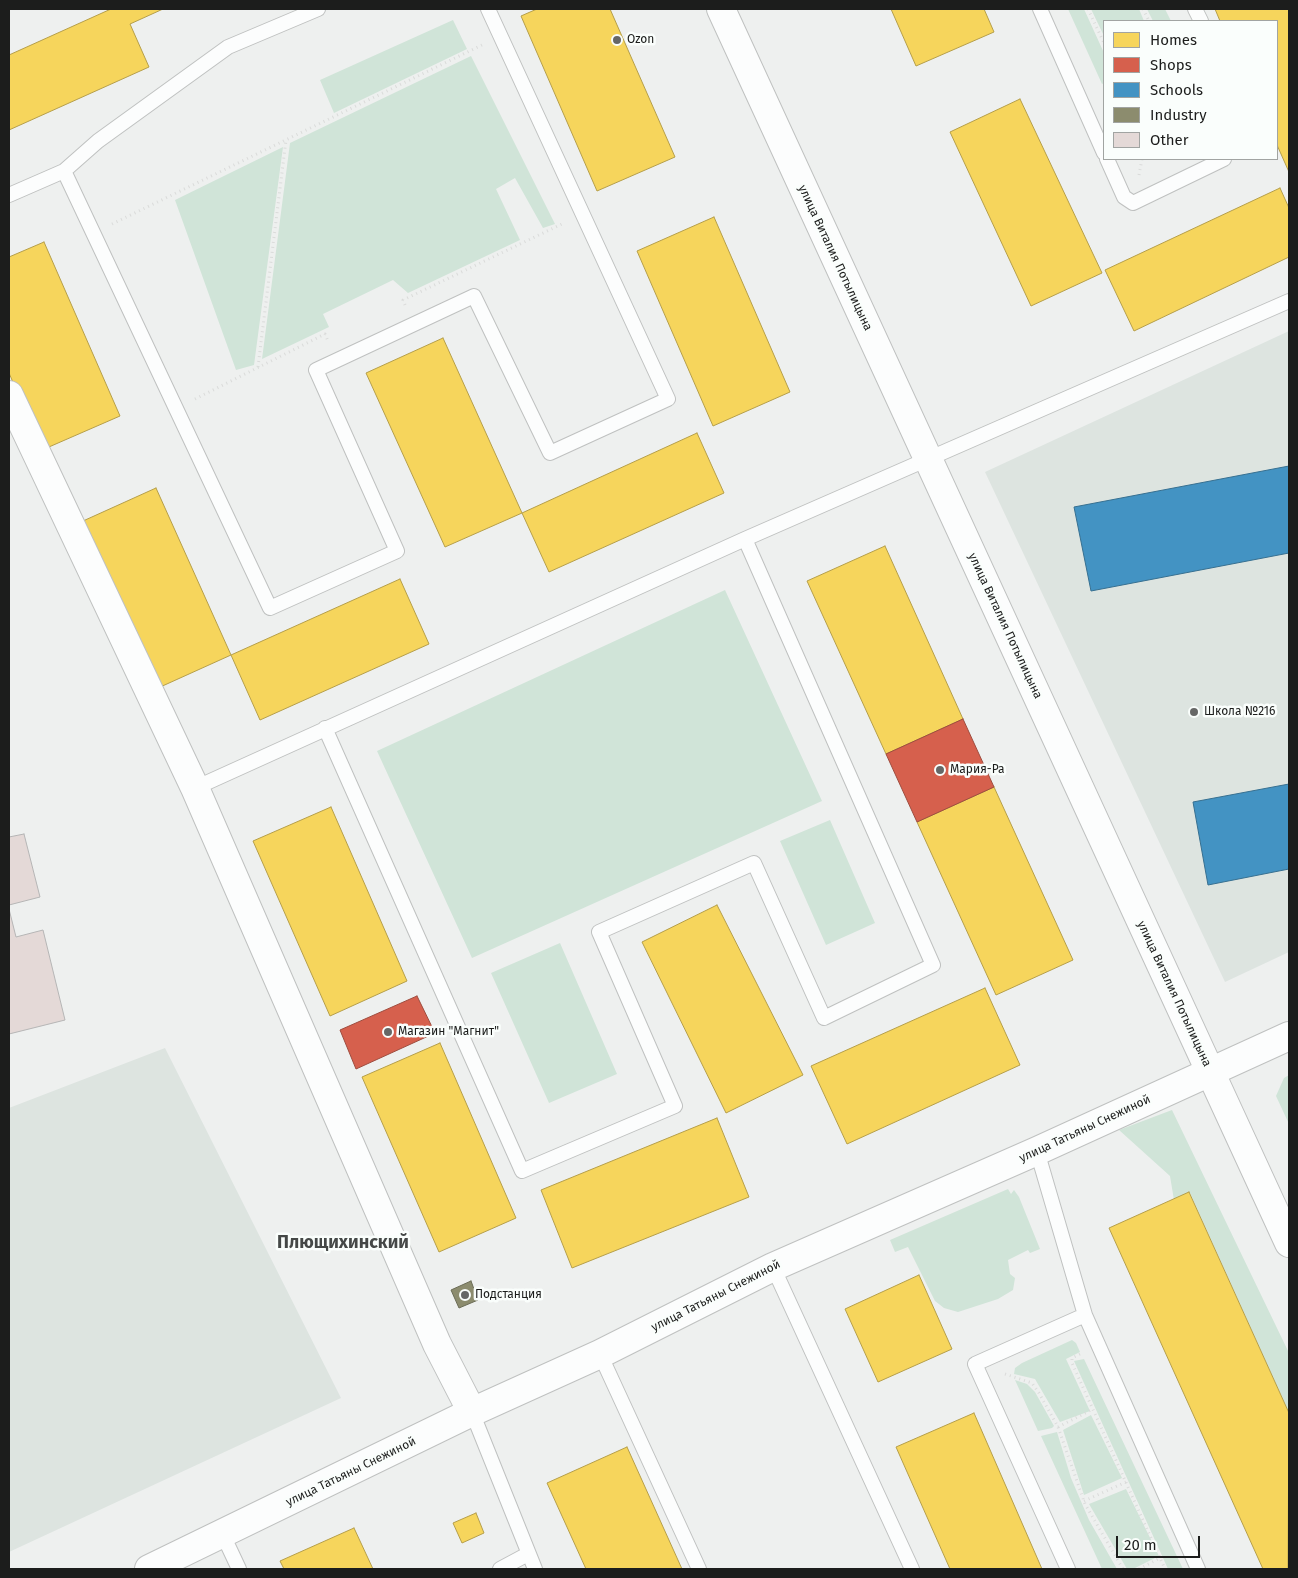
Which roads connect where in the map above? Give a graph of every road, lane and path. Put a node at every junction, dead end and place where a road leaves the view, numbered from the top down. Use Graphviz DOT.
graph roads {
  1 [pos="318,9"];
  2 [pos="488,9"];
  3 [pos="720,9"];
  4 [pos="1040,9"];
  5 [pos="1088,9"];
  6 [pos="500,34"];
  7 [pos="1103,41"];
  8 [pos="286,140"];
  9 [pos="1103,150"];
  10 [pos="1107,160"];
  11 [pos="1222,160"];
  12 [pos="64,170"];
  13 [pos="9,195"];
  14 [pos="94,234"];
  15 [pos="1289,301"];
  16 [pos="258,368"];
  17 [pos="9,395"];
  18 [pos="928,460"];
  19 [pos="745,539"];
  20 [pos="325,728"];
  21 [pos="196,788"];
  22 [pos="1289,1036"];
  23 [pos="1209,1071"];
  24 [pos="1037,1151"];
  25 [pos="1289,1243"];
  26 [pos="773,1267"];
  27 [pos="1085,1315"];
  28 [pos="1097,1343"];
  29 [pos="600,1354"];
  30 [pos="975,1364"];
  31 [pos="1093,1410"];
  32 [pos="472,1412"];
  33 [pos="1058,1427"];
  34 [pos="1126,1482"];
  35 [pos="1084,1501"];
  36 [pos="223,1535"];
  37 [pos="528,1554"];
  38 [pos="1160,1558"];
  39 [pos="149,1569"];
  40 [pos="239,1569"];
  41 [pos="500,1569"];
  42 [pos="535,1569"];
  43 [pos="699,1569"];
  44 [pos="912,1569"];
  45 [pos="1068,1569"];
  46 [pos="1123,1569"];
  47 [pos="1139,1569"];
  48 [pos="1165,1569"];
  49 [pos="1198,1569"];
  1 -- 12 [label="lane"];
  2 -- 6 [label="lane"];
  3 -- 18 [label="street, улица Виталия Потылицына"];
  4 -- 9 [label="lane"];
  5 -- 7 [label="path"];
  6 -- 8 [label="path"];
  6 -- 14 [label="lane"];
  8 -- 14 [label="path"];
  8 -- 16 [label="path"];
  10 -- 11 [label="lane"];
  12 -- 13 [label="lane"];
  12 -- 14 [label="lane"];
  15 -- 18 [label="lane"];
  17 -- 21 [label="street"];
  18 -- 19 [label="lane"];
  18 -- 23 [label="street, улица Виталия Потылицына"];
  19 -- 20 [label="lane"];
  19 -- 20 [label="lane"];
  20 -- 21 [label="lane"];
  21 -- 32 [label="street"];
  22 -- 23 [label="street, улица Татьяны Снежиной"];
  23 -- 24 [label="street, улица Татьяны Снежиной"];
  23 -- 25 [label="street, улица Виталия Потылицына"];
  24 -- 26 [label="street, улица Татьяны Снежиной"];
  24 -- 27 [label="lane"];
  26 -- 29 [label="street, улица Татьяны Снежиной"];
  26 -- 44 [label="lane"];
  27 -- 28 [label="lane"];
  27 -- 30 [label="lane"];
  28 -- 31 [label="path"];
  28 -- 49 [label="lane"];
  29 -- 32 [label="street, улица Татьяны Снежиной"];
  29 -- 43 [label="lane"];
  30 -- 33 [label="path"];
  30 -- 45 [label="lane"];
  31 -- 33 [label="path"];
  31 -- 34 [label="path"];
  32 -- 36 [label="street, улица Татьяны Снежиной"];
  32 -- 37 [label="lane"];
  33 -- 35 [label="path"];
  34 -- 35 [label="path"];
  34 -- 38 [label="path"];
  35 -- 46 [label="path"];
  36 -- 39 [label="street, улица Татьяны Снежиной"];
  36 -- 40 [label="lane"];
  37 -- 41 [label="lane"];
  37 -- 42 [label="lane"];
  38 -- 47 [label="path"];
  38 -- 48 [label="path"];
}
